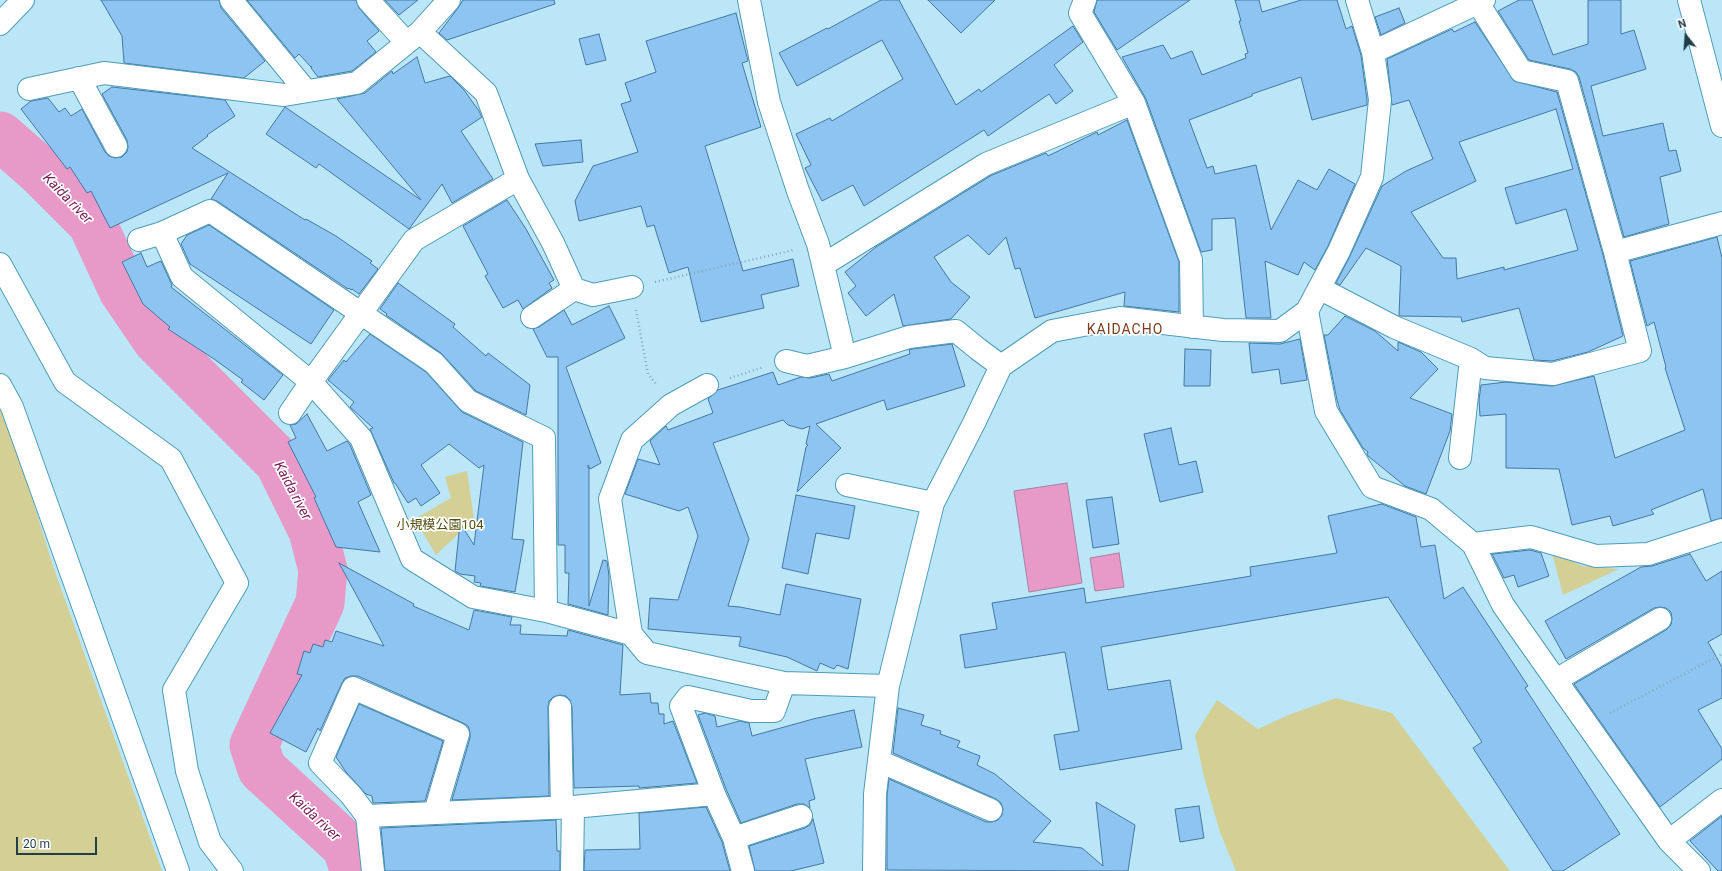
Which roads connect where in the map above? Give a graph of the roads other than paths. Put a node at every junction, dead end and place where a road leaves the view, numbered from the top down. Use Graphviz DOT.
graph roads {
  1 [pos="23,0"];
  2 [pos="231,0"];
  3 [pos="368,0"];
  4 [pos="449,0"];
  5 [pos="749,0"];
  6 [pos="1085,0"];
  7 [pos="1356,0"];
  8 [pos="1689,0"];
  9 [pos="1481,2"];
  10 [pos="0,24"];
  11 [pos="413,37"];
  12 [pos="1374,52"];
  13 [pos="79,78"];
  14 [pos="29,89"];
  15 [pos="306,91"];
  16 [pos="1134,103"];
  17 [pos="1722,126"];
  18 [pos="116,146"];
  19 [pos="518,179"];
  20 [pos="1722,223"];
  21 [pos="162,234"];
  22 [pos="139,240"];
  23 [pos="1615,252"];
  24 [pos="0,264"];
  25 [pos="823,266"];
  26 [pos="632,287"];
  27 [pos="1319,288"];
  28 [pos="574,289"];
  29 [pos="1307,311"];
  30 [pos="361,314"];
  31 [pos="532,317"];
  32 [pos="1192,326"];
  33 [pos="845,357"];
  34 [pos="1471,359"];
  35 [pos="786,360"];
  36 [pos="1001,366"];
  37 [pos="311,382"];
  38 [pos="0,385"];
  39 [pos="707,385"];
  40 [pos="290,413"];
  41 [pos="1460,458"];
  42 [pos="847,485"];
  43 [pos="933,503"];
  44 [pos="1722,530"];
  45 [pos="1473,544"];
  46 [pos="546,611"];
  47 [pos="1660,619"];
  48 [pos="631,634"];
  49 [pos="1556,680"];
  50 [pos="784,683"];
  51 [pos="888,686"];
  52 [pos="560,706"];
  53 [pos="879,761"];
  54 [pos="714,794"];
  55 [pos="1722,800"];
  56 [pos="567,807"];
  57 [pos="991,810"];
  58 [pos="435,812"];
  59 [pos="367,816"];
  60 [pos="801,816"];
  61 [pos="734,838"];
  62 [pos="1669,842"];
  63 [pos="178,871"];
  64 [pos="232,871"];
  65 [pos="373,871"];
  66 [pos="572,871"];
  67 [pos="744,871"];
  68 [pos="874,871"];
  69 [pos="1699,871"];
  1 -- 10 [label="street"];
  2 -- 15 [label="street"];
  3 -- 11 [label="street"];
  4 -- 11 [label="street"];
  5 -- 25 [label="street"];
  6 -- 16 [label="street"];
  7 -- 12 [label="street"];
  8 -- 17 [label="street"];
  9 -- 12 [label="street"];
  9 -- 23 [label="street"];
  11 -- 15 [label="street"];
  11 -- 19 [label="street"];
  12 -- 27 [label="street"];
  13 -- 14 [label="street"];
  13 -- 15 [label="street"];
  13 -- 18 [label="street"];
  16 -- 25 [label="street"];
  16 -- 32 [label="street"];
  19 -- 28 [label="street"];
  19 -- 30 [label="street"];
  20 -- 23 [label="street"];
  21 -- 22 [label="street"];
  21 -- 30 [label="street"];
  21 -- 37 [label="street"];
  23 -- 34 [label="street"];
  24 -- 64 [label="street"];
  25 -- 33 [label="street"];
  26 -- 28 [label="street"];
  27 -- 29 [label="street"];
  27 -- 34 [label="street"];
  28 -- 31 [label="street"];
  29 -- 32 [label="street"];
  29 -- 45 [label="street"];
  30 -- 37 [label="street"];
  30 -- 46 [label="street"];
  32 -- 36 [label="street"];
  33 -- 35 [label="street"];
  33 -- 36 [label="street"];
  34 -- 41 [label="street"];
  36 -- 43 [label="street"];
  37 -- 40 [label="street"];
  37 -- 46 [label="street"];
  38 -- 63 [label="street"];
  39 -- 48 [label="street"];
  42 -- 43 [label="street"];
  43 -- 51 [label="street"];
  44 -- 45 [label="street"];
  45 -- 49 [label="street"];
  46 -- 48 [label="street"];
  47 -- 49 [label="street"];
  48 -- 50 [label="street"];
  49 -- 62 [label="street"];
  50 -- 51 [label="street"];
  50 -- 54 [label="street"];
  51 -- 53 [label="street"];
  52 -- 56 [label="street"];
  53 -- 57 [label="street"];
  53 -- 68 [label="street"];
  54 -- 56 [label="street"];
  54 -- 61 [label="street"];
  55 -- 62 [label="street"];
  56 -- 58 [label="street"];
  56 -- 66 [label="street"];
  58 -- 59 [label="street"];
  58 -- 59 [label="street"];
  59 -- 65 [label="street"];
  60 -- 61 [label="street"];
  61 -- 67 [label="street"];
  62 -- 69 [label="street"];
}
